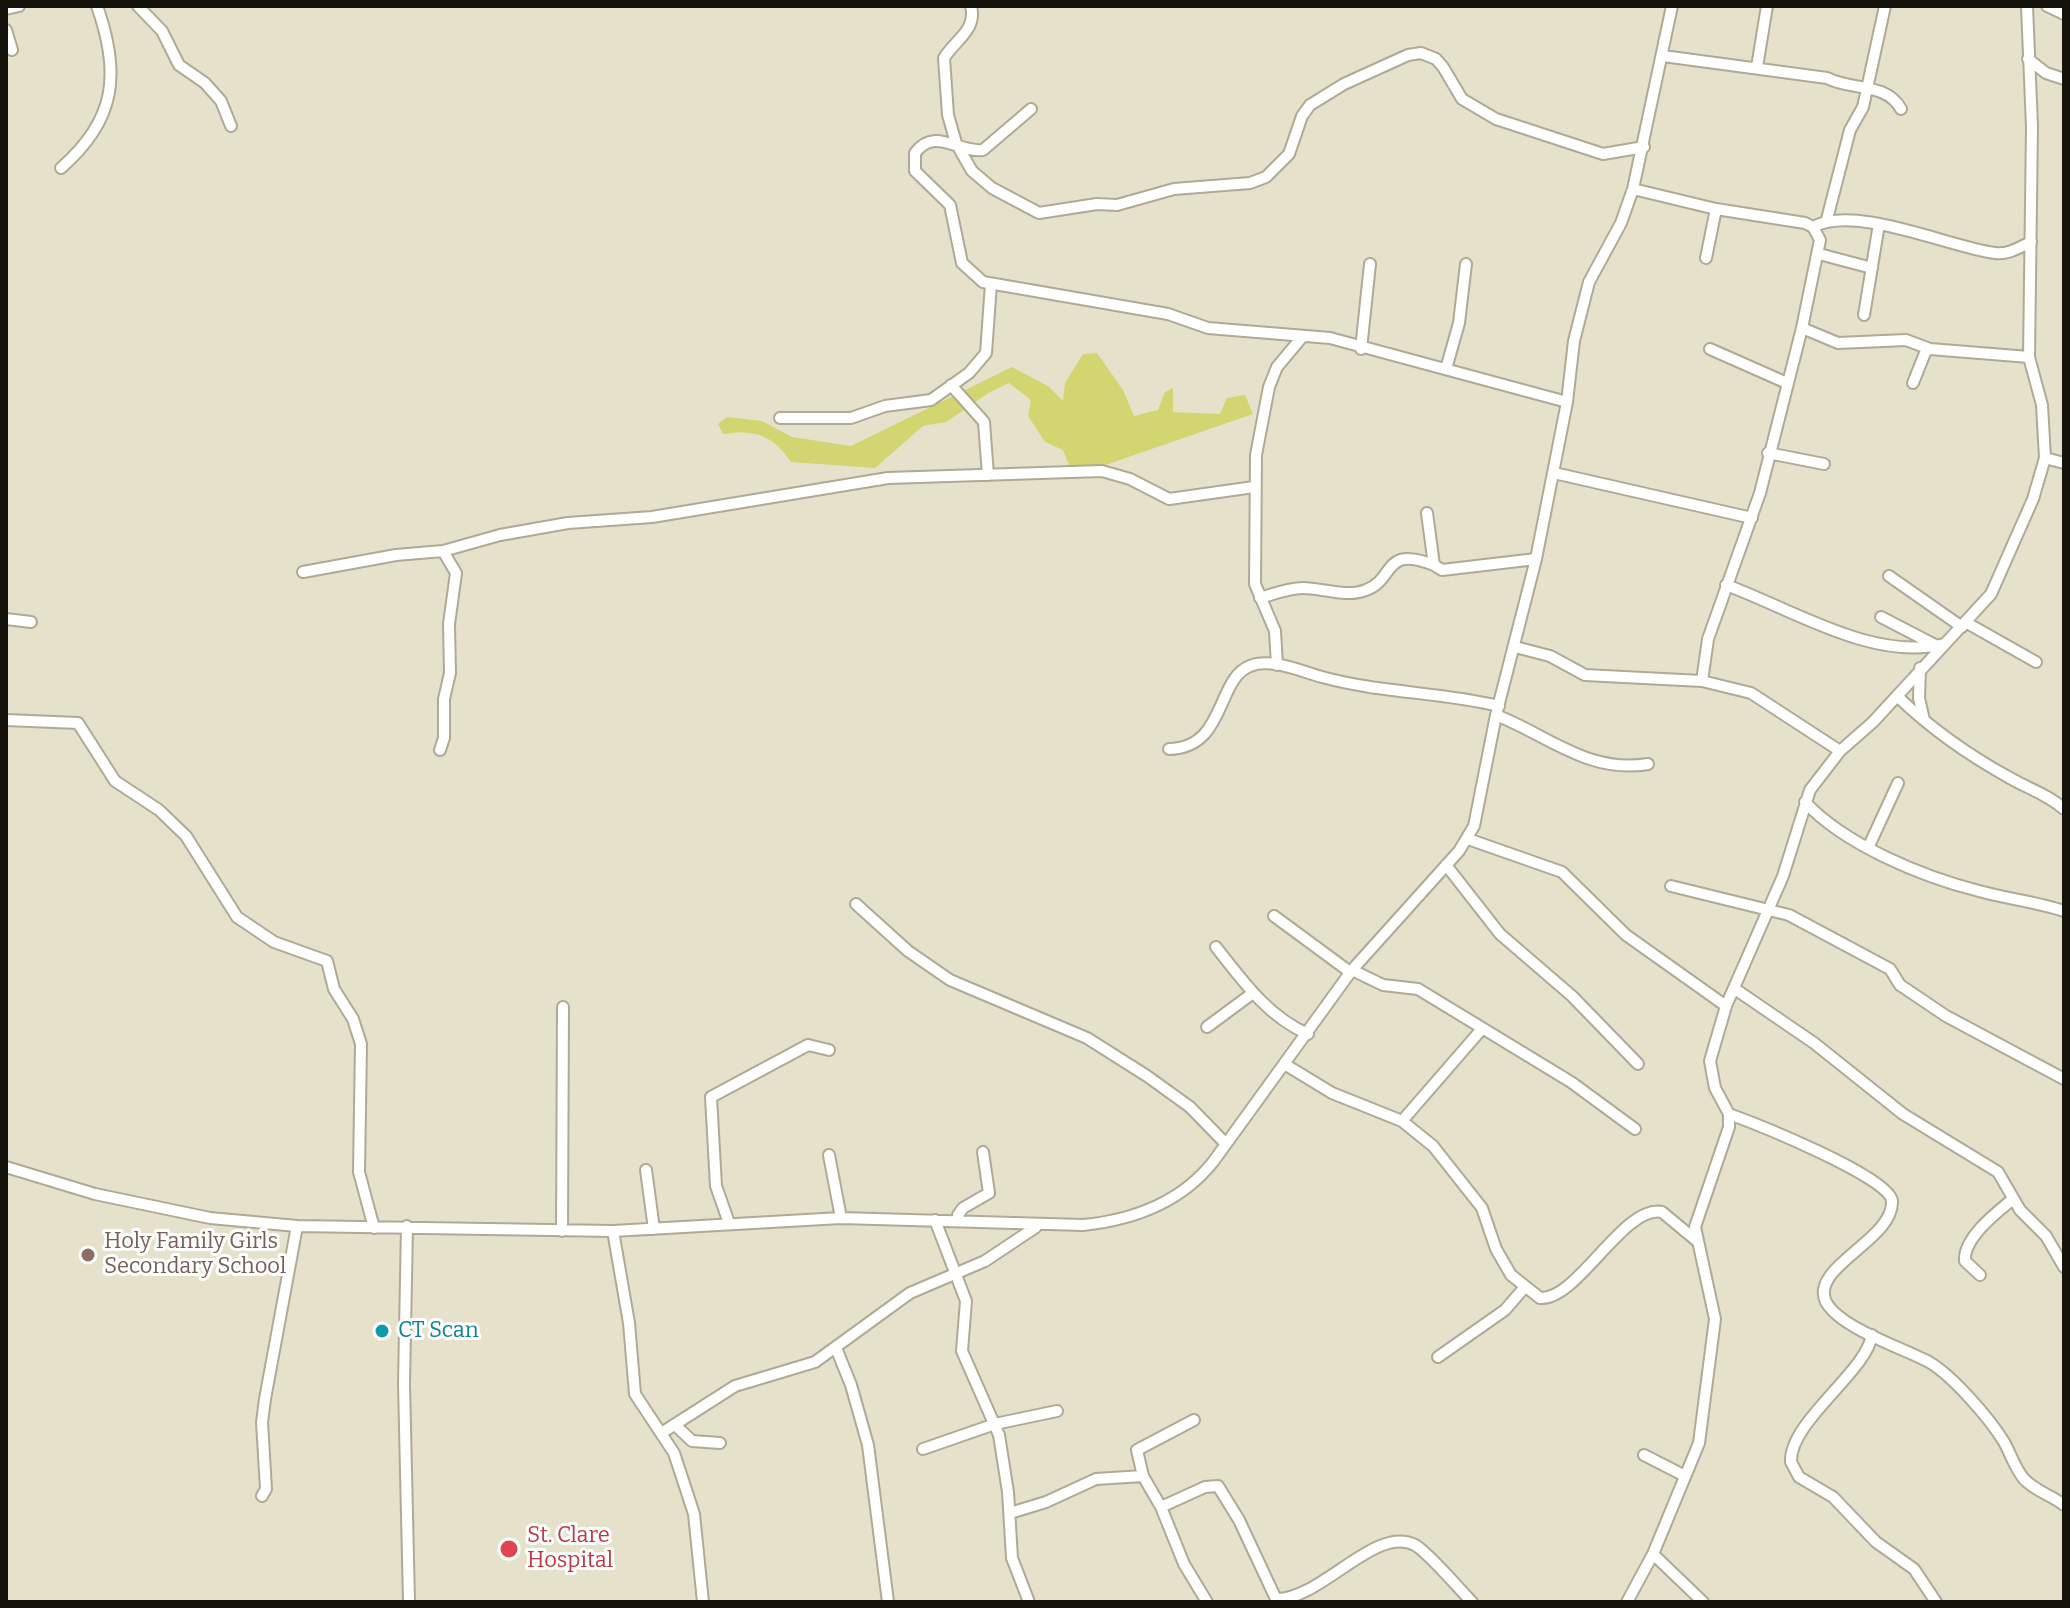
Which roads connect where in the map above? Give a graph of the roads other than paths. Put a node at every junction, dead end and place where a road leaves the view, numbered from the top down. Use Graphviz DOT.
graph roads {
  1 [pos="19,6"];
  2 [pos="97,6"];
  3 [pos="138,6"];
  4 [pos="971,6"];
  5 [pos="1672,6"];
  6 [pos="1767,6"];
  7 [pos="1885,6"];
  8 [pos="2027,6"];
  9 [pos="2047,6"];
  10 [pos="6,9"];
  11 [pos="2064,14"];
  12 [pos="6,30"];
  13 [pos="12,50"];
  14 [pos="1663,56"];
  15 [pos="2028,59"];
  16 [pos="1757,67"];
  17 [pos="2064,79"];
  18 [pos="1867,88"];
  19 [pos="1031,109"];
  20 [pos="1901,109"];
  21 [pos="231,126"];
  22 [pos="956,143"];
  23 [pos="1644,147"];
  24 [pos="61,168"];
  25 [pos="1633,189"];
  26 [pos="1716,209"];
  27 [pos="1827,219"];
  28 [pos="1879,224"];
  29 [pos="1813,227"];
  30 [pos="2031,242"];
  31 [pos="1819,254"];
  32 [pos="1706,258"];
  33 [pos="1370,264"];
  34 [pos="1466,264"];
  35 [pos="1872,268"];
  36 [pos="991,284"];
  37 [pos="1864,315"];
  38 [pos="1802,328"];
  39 [pos="1303,336"];
  40 [pos="1927,348"];
  41 [pos="1361,349"];
  42 [pos="1710,349"];
  43 [pos="2029,357"];
  44 [pos="1446,369"];
  45 [pos="1787,383"];
  46 [pos="1913,383"];
  47 [pos="951,385"];
  48 [pos="1567,402"];
  49 [pos="780,418"];
  50 [pos="1768,453"];
  51 [pos="2045,458"];
  52 [pos="2064,463"];
  53 [pos="1824,464"];
  54 [pos="1554,473"];
  55 [pos="988,475"];
  56 [pos="1254,487"];
  57 [pos="1427,513"];
  58 [pos="1752,518"];
  59 [pos="443,551"];
  60 [pos="1536,559"];
  61 [pos="1434,565"];
  62 [pos="303,572"];
  63 [pos="1889,576"];
  64 [pos="1726,585"];
  65 [pos="1260,598"];
  66 [pos="1881,617"];
  67 [pos="6,619"];
  68 [pos="31,622"];
  69 [pos="1965,625"];
  70 [pos="1940,645"];
  71 [pos="1515,647"];
  72 [pos="2036,662"];
  73 [pos="1277,665"];
  74 [pos="1920,668"];
  75 [pos="1702,681"];
  76 [pos="1897,696"];
  77 [pos="1498,710"];
  78 [pos="6,720"];
  79 [pos="1924,720"];
  80 [pos="1169,749"];
  81 [pos="440,750"];
  82 [pos="1840,751"];
  83 [pos="1648,764"];
  84 [pos="1898,783"];
  85 [pos="1805,802"];
  86 [pos="2064,809"];
  87 [pos="1468,839"];
  88 [pos="1868,848"];
  89 [pos="1446,865"];
  90 [pos="1671,886"];
  91 [pos="856,904"];
  92 [pos="1771,908"];
  93 [pos="2064,911"];
  94 [pos="1274,916"];
  95 [pos="1216,947"];
  96 [pos="1351,971"];
  97 [pos="1741,975"];
  98 [pos="1735,989"];
  99 [pos="1253,993"];
  100 [pos="1755,1003"];
  101 [pos="1726,1006"];
  102 [pos="563,1007"];
  103 [pos="1207,1027"];
  104 [pos="1481,1030"];
  105 [pos="1308,1034"];
  106 [pos="829,1050"];
  107 [pos="1638,1064"];
  108 [pos="1286,1065"];
  109 [pos="2064,1079"];
  110 [pos="1729,1114"];
  111 [pos="1402,1121"];
  112 [pos="1635,1129"];
  113 [pos="1226,1144"];
  114 [pos="983,1152"];
  115 [pos="829,1155"];
  116 [pos="6,1167"];
  117 [pos="646,1170"];
  118 [pos="2013,1199"];
  119 [pos="841,1218"];
  120 [pos="935,1220"];
  121 [pos="959,1221"];
  122 [pos="729,1223"];
  123 [pos="297,1226"];
  124 [pos="407,1226"];
  125 [pos="1036,1227"];
  126 [pos="374,1228"];
  127 [pos="654,1229"];
  128 [pos="562,1231"];
  129 [pos="613,1231"];
  130 [pos="1697,1241"];
  131 [pos="2064,1267"];
  132 [pos="958,1274"];
  133 [pos="1980,1275"];
  134 [pos="1524,1288"];
  135 [pos="1872,1335"];
  136 [pos="836,1348"];
  137 [pos="1438,1357"];
  138 [pos="1057,1411"];
  139 [pos="1194,1420"];
  140 [pos="995,1424"];
  141 [pos="675,1425"];
  142 [pos="663,1432"];
  143 [pos="720,1443"];
  144 [pos="923,1449"];
  145 [pos="1644,1455"];
  146 [pos="1143,1476"];
  147 [pos="1685,1476"];
  148 [pos="262,1496"];
  149 [pos="2064,1505"];
  150 [pos="1161,1507"];
  151 [pos="1010,1513"];
  152 [pos="1653,1554"];
  153 [pos="409,1602"];
  154 [pos="703,1602"];
  155 [pos="888,1602"];
  156 [pos="1029,1602"];
  157 [pos="1207,1602"];
  158 [pos="1472,1602"];
  159 [pos="1627,1602"];
  160 [pos="1703,1602"];
  161 [pos="1936,1602"];
  1 -- 10 [label="street"];
  2 -- 24 [label="street"];
  3 -- 21 [label="street"];
  4 -- 22 [label="street"];
  5 -- 14 [label="street"];
  6 -- 16 [label="street"];
  7 -- 18 [label="street"];
  8 -- 15 [label="street"];
  9 -- 11 [label="street"];
  12 -- 13 [label="street"];
  14 -- 16 [label="street"];
  14 -- 23 [label="street"];
  15 -- 17 [label="street"];
  15 -- 30 [label="street"];
  16 -- 18 [label="street"];
  18 -- 20 [label="street"];
  18 -- 27 [label="street"];
  19 -- 22 [label="street"];
  22 -- 23 [label="street"];
  22 -- 36 [label="street"];
  23 -- 25 [label="street"];
  25 -- 26 [label="street"];
  25 -- 48 [label="street"];
  26 -- 29 [label="street"];
  26 -- 32 [label="street"];
  27 -- 28 [label="street"];
  27 -- 29 [label="street"];
  28 -- 30 [label="street"];
  28 -- 35 [label="street"];
  29 -- 31 [label="street"];
  30 -- 43 [label="street"];
  31 -- 35 [label="street"];
  31 -- 38 [label="street"];
  33 -- 41 [label="street"];
  34 -- 44 [label="street"];
  35 -- 37 [label="street"];
  36 -- 39 [label="street"];
  36 -- 47 [label="street"];
  38 -- 40 [label="street"];
  38 -- 45 [label="street"];
  39 -- 41 [label="street"];
  39 -- 56 [label="street"];
  40 -- 43 [label="street"];
  40 -- 46 [label="street"];
  41 -- 44 [label="street"];
  42 -- 45 [label="street"];
  43 -- 51 [label="street"];
  44 -- 48 [label="street"];
  45 -- 50 [label="street"];
  47 -- 49 [label="street"];
  47 -- 55 [label="street"];
  48 -- 54 [label="street"];
  50 -- 53 [label="street"];
  50 -- 58 [label="street"];
  51 -- 52 [label="street"];
  51 -- 69 [label="street"];
  54 -- 58 [label="street"];
  54 -- 60 [label="street"];
  55 -- 56 [label="street"];
  55 -- 59 [label="street"];
  56 -- 65 [label="street"];
  57 -- 61 [label="street"];
  58 -- 64 [label="street"];
  59 -- 62 [label="street"];
  59 -- 81 [label="street"];
  60 -- 61 [label="street"];
  60 -- 71 [label="street"];
  61 -- 65 [label="street"];
  63 -- 69 [label="street"];
  64 -- 70 [label="street"];
  64 -- 75 [label="street"];
  65 -- 73 [label="street"];
  66 -- 70 [label="street"];
  67 -- 68 [label="street"];
  69 -- 70 [label="street"];
  69 -- 72 [label="street"];
  70 -- 74 [label="street"];
  71 -- 75 [label="street"];
  71 -- 77 [label="street"];
  73 -- 77 [label="street"];
  73 -- 80 [label="street"];
  74 -- 76 [label="street"];
  74 -- 79 [label="street"];
  75 -- 82 [label="street"];
  76 -- 79 [label="street"];
  76 -- 82 [label="street"];
  77 -- 83 [label="street"];
  77 -- 87 [label="street"];
  78 -- 126 [label="street"];
  79 -- 86 [label="street"];
  82 -- 85 [label="street"];
  84 -- 88 [label="street"];
  85 -- 88 [label="street"];
  85 -- 92 [label="street"];
  87 -- 89 [label="street"];
  87 -- 101 [label="street"];
  88 -- 93 [label="street"];
  89 -- 96 [label="street"];
  89 -- 107 [label="street"];
  90 -- 92 [label="street"];
  91 -- 113 [label="street"];
  92 -- 97 [label="street"];
  92 -- 109 [label="street"];
  94 -- 96 [label="street"];
  95 -- 99 [label="street"];
  96 -- 104 [label="street"];
  96 -- 105 [label="street"];
  97 -- 98 [label="street"];
  97 -- 100 [label="street"];
  98 -- 100 [label="street"];
  98 -- 101 [label="street"];
  99 -- 103 [label="street"];
  99 -- 105 [label="street"];
  100 -- 118 [label="street"];
  101 -- 110 [label="street"];
  102 -- 128 [label="street"];
  104 -- 111 [label="street"];
  104 -- 112 [label="street"];
  105 -- 108 [label="street"];
  106 -- 122 [label="street"];
  108 -- 111 [label="street"];
  108 -- 113 [label="street"];
  110 -- 130 [label="street"];
  110 -- 135 [label="street"];
  111 -- 134 [label="street"];
  113 -- 125 [label="street"];
  114 -- 121 [label="street"];
  115 -- 119 [label="street"];
  116 -- 123 [label="street"];
  117 -- 127 [label="street"];
  118 -- 131 [label="street"];
  118 -- 133 [label="street"];
  119 -- 120 [label="street"];
  119 -- 122 [label="street"];
  120 -- 121 [label="street"];
  120 -- 132 [label="street"];
  121 -- 125 [label="street"];
  122 -- 127 [label="street"];
  123 -- 126 [label="street"];
  123 -- 148 [label="street"];
  124 -- 126 [label="street"];
  124 -- 128 [label="street"];
  124 -- 153 [label="street"];
  125 -- 132 [label="street"];
  127 -- 129 [label="street"];
  128 -- 129 [label="street"];
  129 -- 142 [label="street"];
  130 -- 134 [label="street"];
  130 -- 147 [label="street"];
  132 -- 136 [label="street"];
  132 -- 140 [label="street"];
  134 -- 137 [label="street"];
  135 -- 149 [label="street"];
  135 -- 161 [label="street"];
  136 -- 141 [label="street"];
  136 -- 155 [label="street"];
  138 -- 140 [label="street"];
  139 -- 146 [label="street"];
  140 -- 144 [label="street"];
  140 -- 151 [label="street"];
  141 -- 142 [label="street"];
  141 -- 143 [label="street"];
  142 -- 154 [label="street"];
  145 -- 147 [label="street"];
  146 -- 150 [label="street"];
  146 -- 151 [label="street"];
  147 -- 152 [label="street"];
  150 -- 157 [label="street"];
  150 -- 158 [label="street"];
  151 -- 156 [label="street"];
  152 -- 159 [label="street"];
  152 -- 160 [label="street"];
}
